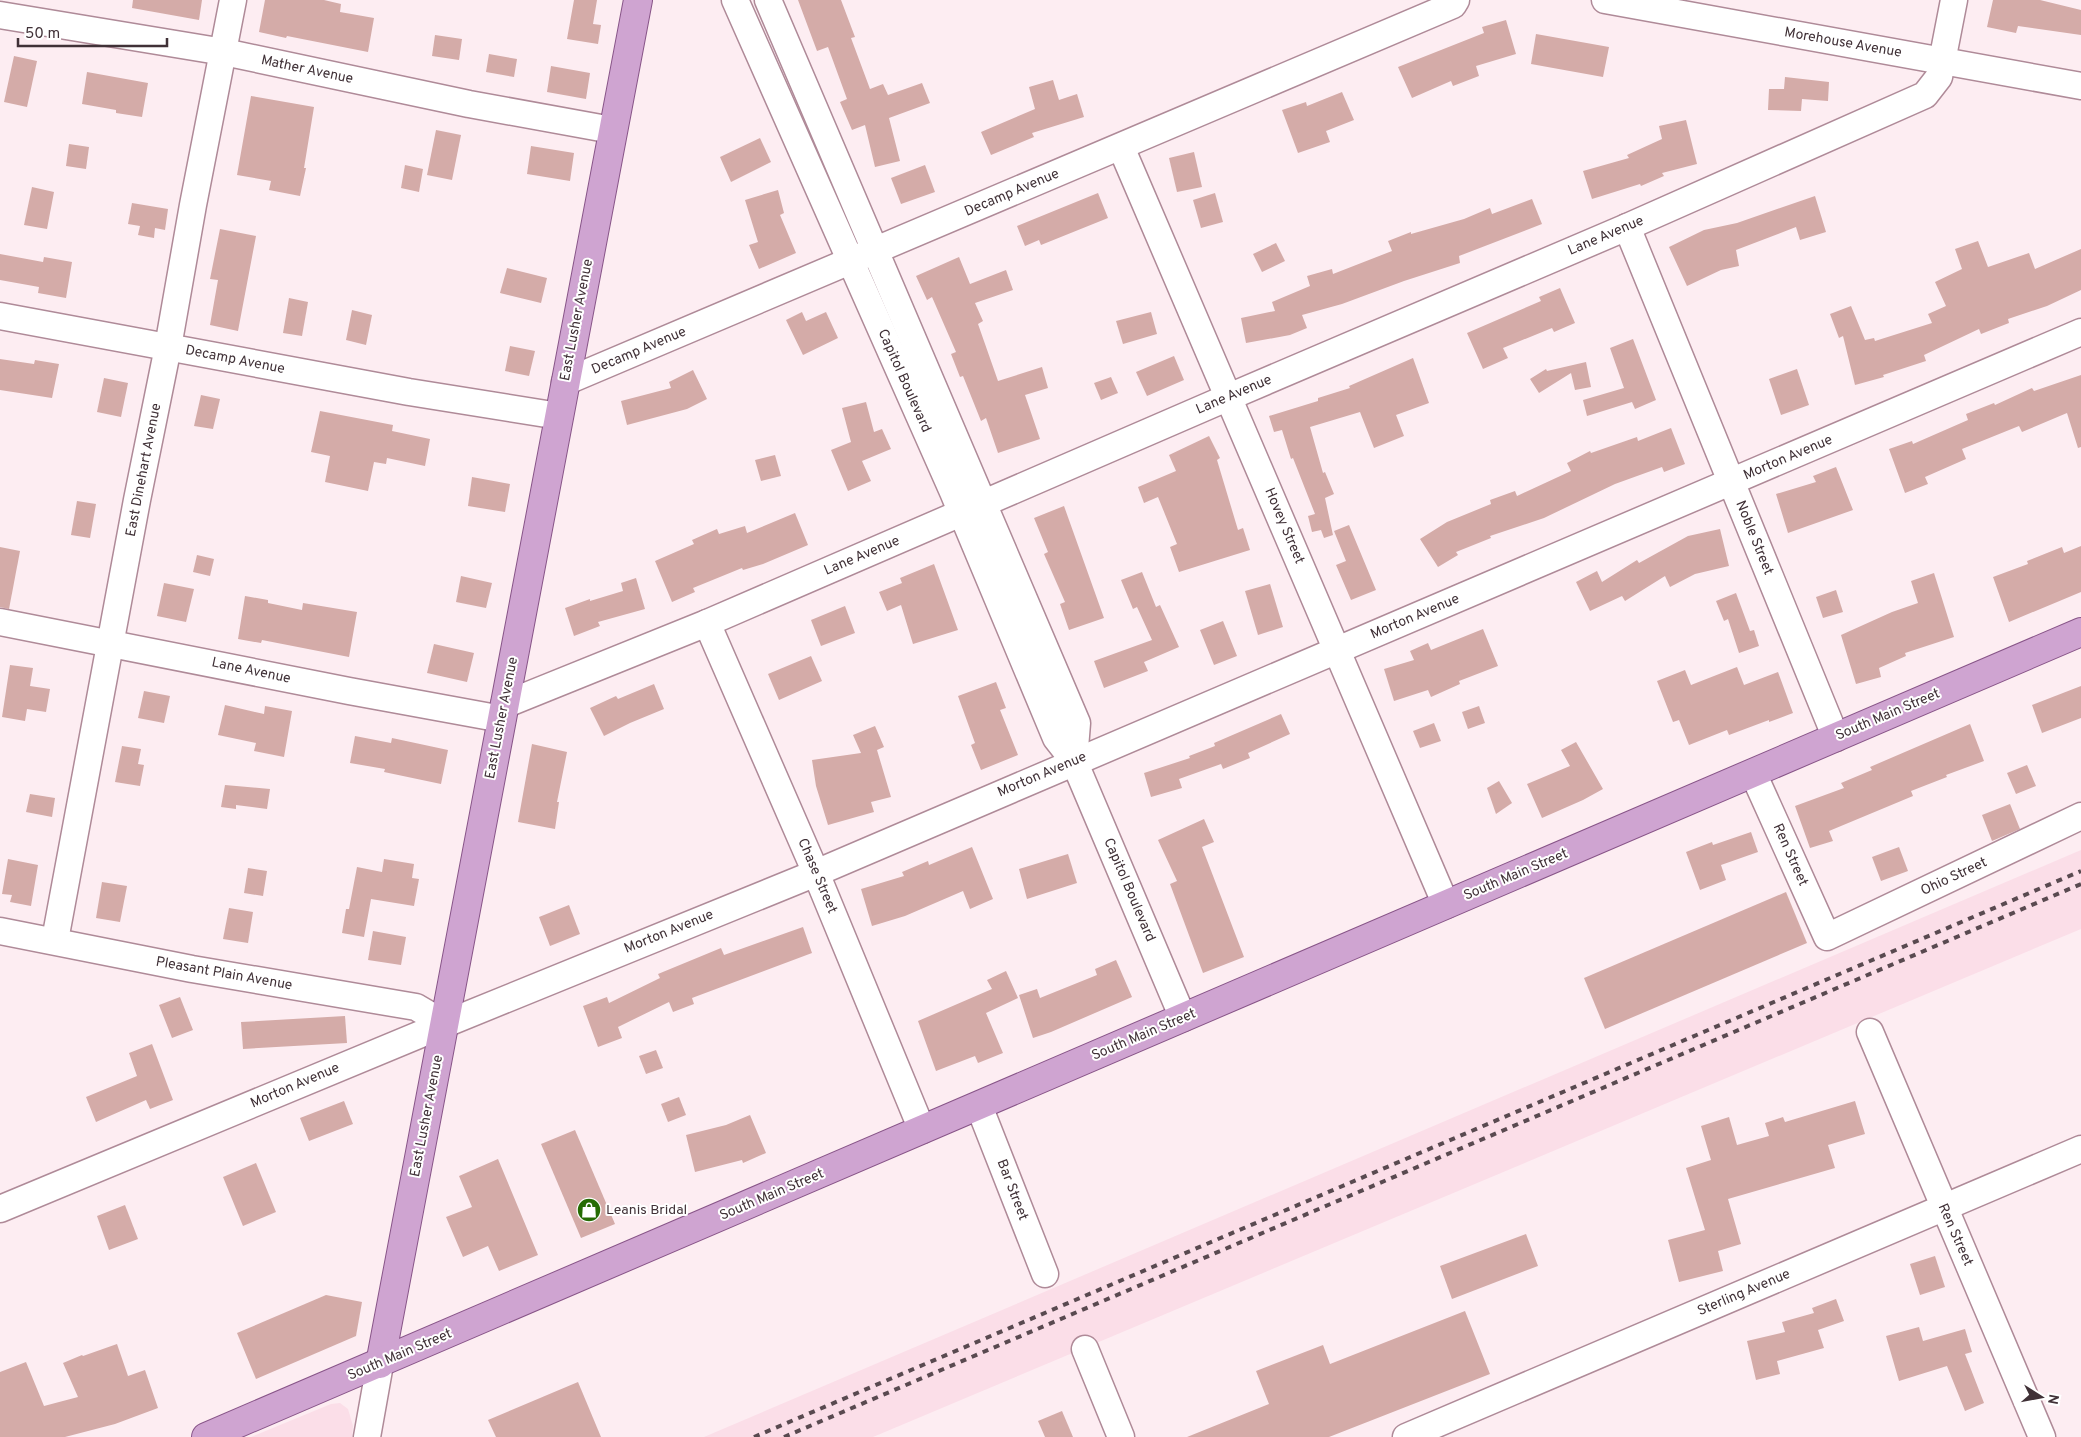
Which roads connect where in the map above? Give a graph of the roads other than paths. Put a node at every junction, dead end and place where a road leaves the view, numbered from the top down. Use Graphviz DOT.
graph roads {
  1 [pos="233,0"];
  2 [pos="638,0"];
  3 [pos="735,0"];
  4 [pos="768,0"];
  5 [pos="1456,0"];
  6 [pos="1605,0"];
  7 [pos="1954,0"];
  8 [pos="0,15"];
  9 [pos="224,52"];
  10 [pos="1943,61"];
  11 [pos="2081,86"];
  12 [pos="612,130"];
  13 [pos="1121,147"];
  14 [pos="1627,228"];
  15 [pos="876,251"];
  16 [pos="851,262"];
  17 [pos="0,316"];
  18 [pos="2081,332"];
  19 [pos="168,347"];
  20 [pos="565,382"];
  21 [pos="1229,397"];
  22 [pos="560,416"];
  23 [pos="1731,483"];
  24 [pos="972,508"];
  25 [pos="0,622"];
  26 [pos="707,623"];
  27 [pos="2081,632"];
  28 [pos="111,643"];
  29 [pos="1338,650"];
  30 [pos="503,712"];
  31 [pos="1836,738"];
  32 [pos="1074,761"];
  33 [pos="1753,774"];
  34 [pos="2081,816"];
  35 [pos="816,873"];
  36 [pos="1446,905"];
  37 [pos="0,931"];
  38 [pos="1827,937"];
  39 [pos="55,940"];
  40 [pos="1184,1018"];
  41 [pos="445,1024"];
  42 [pos="1870,1032"];
  43 [pos="979,1106"];
  44 [pos="922,1130"];
  45 [pos="2081,1149"];
  46 [pos="1943,1208"];
  47 [pos="0,1209"];
  48 [pos="1045,1274"];
  49 [pos="1085,1349"];
  50 [pos="380,1364"];
  51 [pos="206,1437"];
  52 [pos="367,1437"];
  53 [pos="1121,1437"];
  54 [pos="1406,1437"];
  55 [pos="2042,1437"];
  1 -- 9 [label="street, East Dinehart Avenue"];
  2 -- 12 [label="main road, East Lusher Avenue"];
  3 -- 16 [label="street, Capitol Boulevard"];
  4 -- 15 [label="street, Capitol Boulevard"];
  5 -- 13 [label="street, Decamp Avenue"];
  6 -- 10 [label="street, Morehouse Avenue"];
  7 -- 10 [label="street, Lane Avenue"];
  8 -- 9 [label="street, Mather Avenue"];
  9 -- 12 [label="street, Mather Avenue"];
  9 -- 19 [label="street, East Dinehart Avenue"];
  10 -- 11 [label="street, Morehouse Avenue"];
  10 -- 14 [label="street, Lane Avenue"];
  12 -- 20 [label="main road, East Lusher Avenue"];
  13 -- 15 [label="street, Decamp Avenue"];
  13 -- 21 [label="street, Hovey Street"];
  14 -- 21 [label="street, Lane Avenue"];
  14 -- 23 [label="street, Noble Street"];
  15 -- 16 [label="street, Decamp Avenue"];
  15 -- 24 [label="street, Capitol Boulevard"];
  16 -- 20 [label="street, Decamp Avenue"];
  16 -- 24 [label="street, Capitol Boulevard"];
  17 -- 19 [label="street, Decamp Avenue"];
  18 -- 23 [label="street, Morton Avenue"];
  19 -- 22 [label="street, Decamp Avenue"];
  19 -- 28 [label="street, East Dinehart Avenue"];
  20 -- 22 [label="main road, East Lusher Avenue"];
  21 -- 24 [label="street, Lane Avenue"];
  21 -- 29 [label="street, Hovey Street"];
  22 -- 30 [label="main road, East Lusher Avenue"];
  23 -- 29 [label="street, Morton Avenue"];
  23 -- 31 [label="street, Noble Street"];
  24 -- 26 [label="street, Lane Avenue"];
  24 -- 32 [label="street, Capitol Boulevard"];
  25 -- 28 [label="street, Lane Avenue"];
  26 -- 30 [label="street, Lane Avenue"];
  26 -- 35 [label="street, Chase Street"];
  27 -- 31 [label="main road, South Main Street"];
  28 -- 30 [label="street, Lane Avenue"];
  28 -- 39 [label="street, East Dinehart Avenue"];
  29 -- 32 [label="street, Morton Avenue"];
  29 -- 36 [label="street, Hovey Street"];
  30 -- 41 [label="main road, East Lusher Avenue"];
  31 -- 33 [label="main road, South Main Street"];
  32 -- 35 [label="street, Morton Avenue"];
  32 -- 40 [label="street, Capitol Boulevard"];
  33 -- 36 [label="main road, South Main Street"];
  33 -- 38 [label="street, Ren Street"];
  34 -- 38 [label="street, Ohio Street"];
  35 -- 41 [label="street, Morton Avenue"];
  35 -- 44 [label="street, Chase Street"];
  36 -- 40 [label="main road, South Main Street"];
  37 -- 39 [label="street, Pleasant Plain Avenue"];
  39 -- 41 [label="street, Pleasant Plain Avenue"];
  40 -- 43 [label="main road, South Main Street"];
  41 -- 47 [label="street, Morton Avenue"];
  41 -- 50 [label="main road, East Lusher Avenue"];
  42 -- 46 [label="street, Ren Street"];
  43 -- 44 [label="main road, South Main Street"];
  43 -- 48 [label="street, Bar Street"];
  44 -- 50 [label="main road, South Main Street"];
  45 -- 46 [label="street, Sterling Avenue"];
  46 -- 54 [label="street, Sterling Avenue"];
  46 -- 55 [label="street, Ren Street"];
  49 -- 53 [label="street"];
  50 -- 51 [label="main road, South Main Street"];
  50 -- 52 [label="street, East Lusher Avenue"];
}
